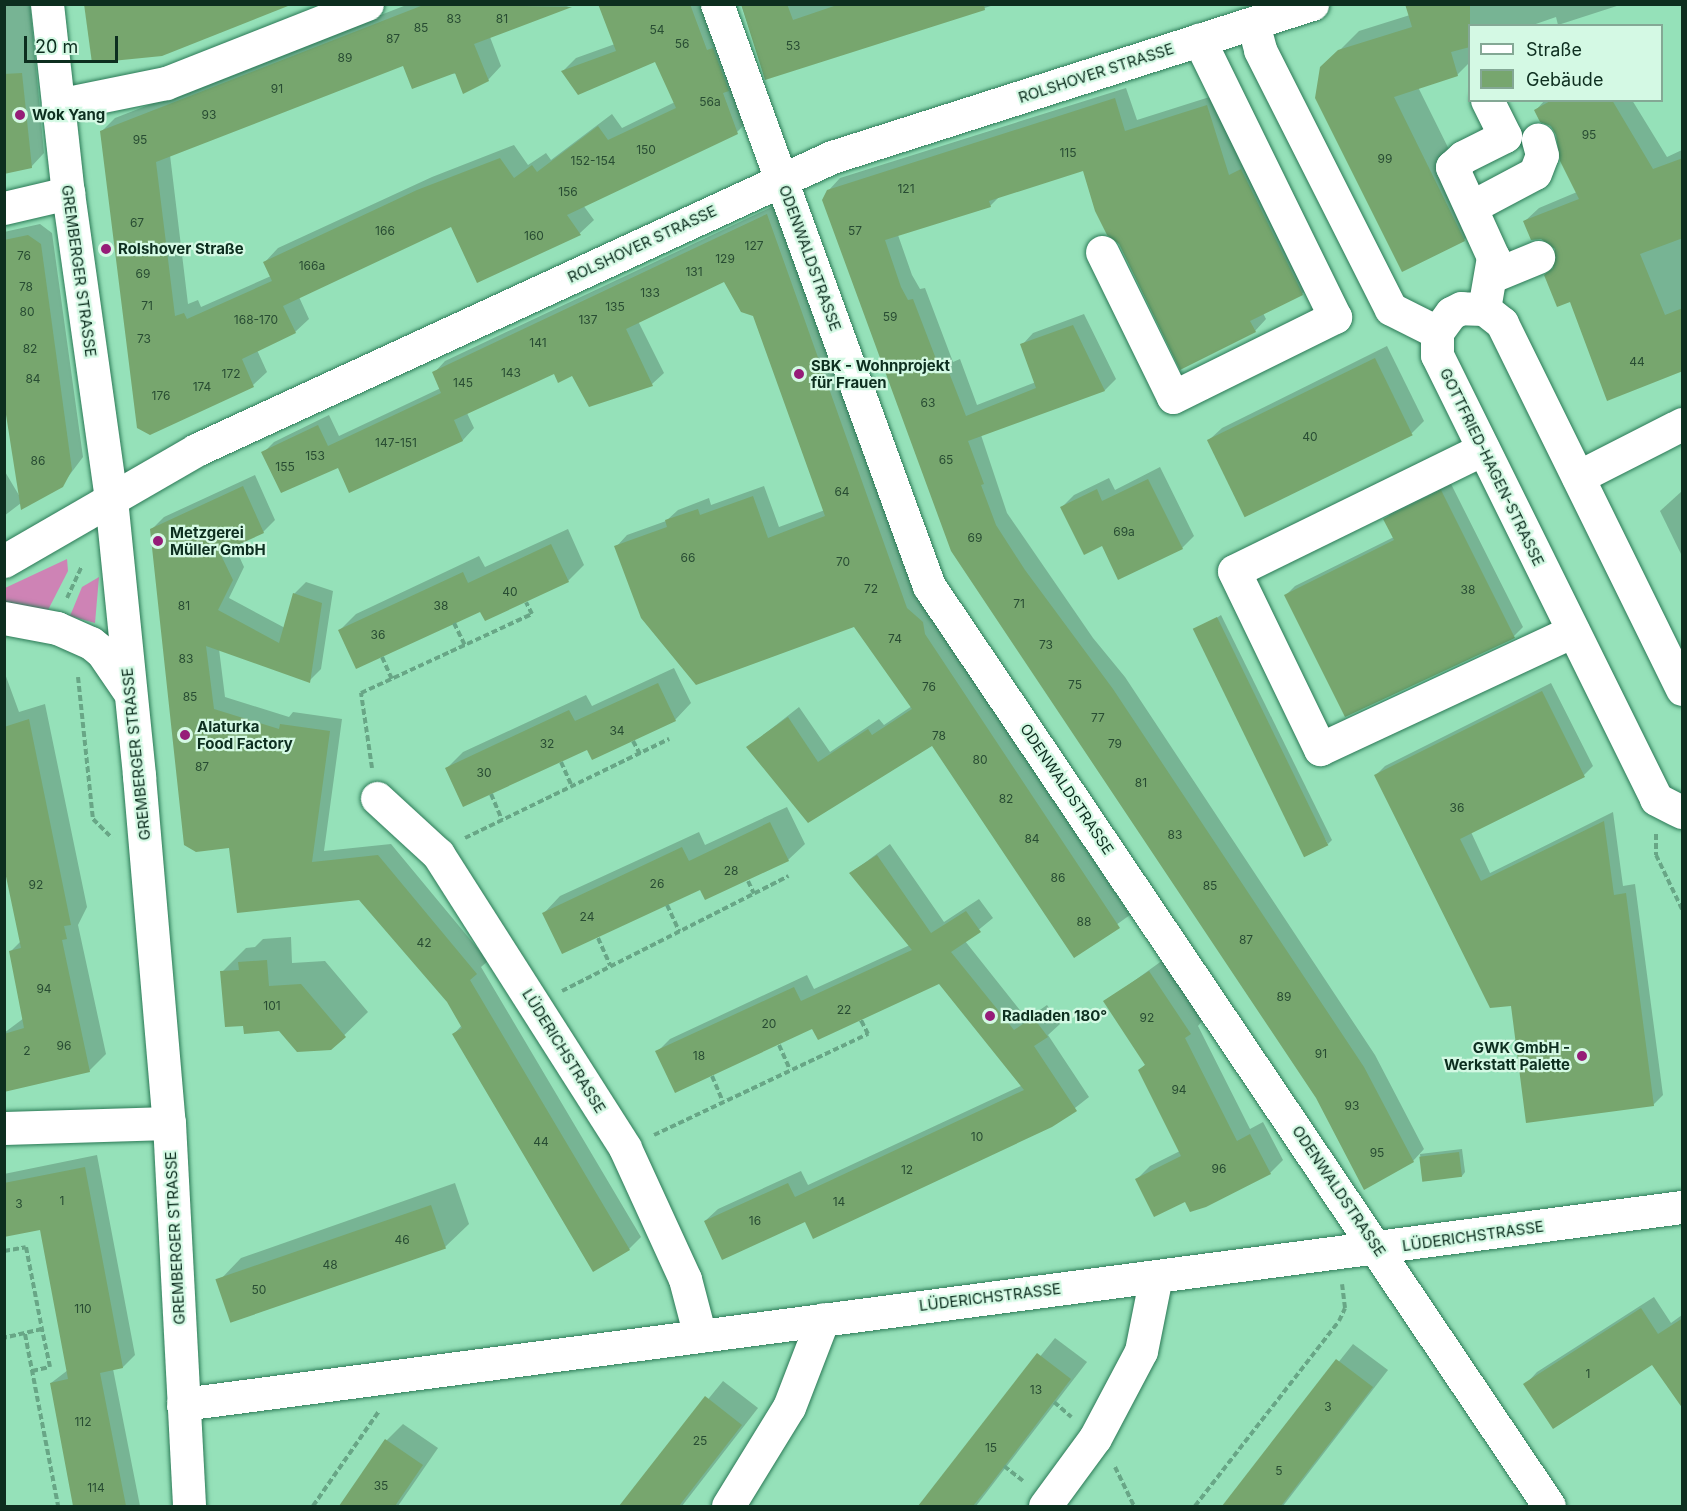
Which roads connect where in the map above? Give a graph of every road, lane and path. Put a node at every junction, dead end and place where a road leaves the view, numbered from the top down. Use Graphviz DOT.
graph roads {
  1 [pos="47,4"];
  2 [pos="368,4"];
  3 [pos="717,4"];
  4 [pos="1312,4"];
  5 [pos="1253,23"];
  6 [pos="1199,40"];
  7 [pos="1488,102"];
  8 [pos="58,105"];
  9 [pos="1538,140"];
  10 [pos="782,179"];
  11 [pos="68,193"];
  12 [pos="1471,207"];
  13 [pos="4,208"];
  14 [pos="1102,252"];
  15 [pos="1538,257"];
  16 [pos="1492,276"];
  17 [pos="1484,309"];
  18 [pos="1437,332"];
  19 [pos="1683,424"];
  20 [pos="1483,449"];
  21 [pos="1578,477"];
  22 [pos="111,500"];
  23 [pos="4,561"];
  24 [pos="526,602"];
  25 [pos="4,618"];
  26 [pos="454,623"];
  27 [pos="1573,631"];
  28 [pos="91,644"];
  29 [pos="465,646"];
  30 [pos="382,657"];
  31 [pos="392,679"];
  32 [pos="1683,688"];
  33 [pos="130,694"];
  34 [pos="669,740"];
  35 [pos="633,741"];
  36 [pos="640,754"];
  37 [pos="561,762"];
  38 [pos="572,787"];
  39 [pos="491,794"];
  40 [pos="376,798"];
  41 [pos="1670,806"];
  42 [pos="502,820"];
  43 [pos="438,854"];
  44 [pos="148,874"];
  45 [pos="789,876"];
  46 [pos="748,881"];
  47 [pos="754,894"];
  48 [pos="667,905"];
  49 [pos="1683,909"];
  50 [pos="680,931"];
  51 [pos="598,938"];
  52 [pos="610,965"];
  53 [pos="536,1006"];
  54 [pos="861,1020"];
  55 [pos="779,1045"];
  56 [pos="790,1070"];
  57 [pos="712,1076"];
  58 [pos="723,1101"];
  59 [pos="169,1123"];
  60 [pos="4,1128"];
  61 [pos="625,1148"];
  62 [pos="1683,1207"];
  63 [pos="1378,1249"];
  64 [pos="4,1251"];
  65 [pos="1340,1253"];
  66 [pos="1156,1276"];
  67 [pos="823,1319"];
  68 [pos="42,1329"];
  69 [pos="25,1334"];
  70 [pos="700,1336"];
  71 [pos="4,1338"];
  72 [pos="32,1371"];
  73 [pos="404,1375"];
  74 [pos="183,1404"];
  75 [pos="1095,1438"];
  76 [pos="58,1506"];
  77 [pos="189,1506"];
  78 [pos="313,1506"];
  79 [pos="728,1506"];
  80 [pos="1045,1506"];
  81 [pos="1134,1506"];
  82 [pos="1195,1506"];
  83 [pos="1549,1506"];
  1 -- 8 [label="street, GREMBERGER STRASSE"];
  2 -- 8 [label="street"];
  3 -- 10 [label="street, ODENWALDSTRASSE"];
  4 -- 5 [label="street, ROLSHOVER STRASSE"];
  5 -- 6 [label="street, ROLSHOVER STRASSE"];
  5 -- 18 [label="street"];
  6 -- 10 [label="street, ROLSHOVER STRASSE"];
  6 -- 14 [label="street"];
  7 -- 12 [label="street"];
  8 -- 11 [label="street, GREMBERGER STRASSE"];
  9 -- 12 [label="street"];
  10 -- 22 [label="street, ROLSHOVER STRASSE"];
  10 -- 63 [label="street, ODENWALDSTRASSE"];
  11 -- 13 [label="street"];
  11 -- 22 [label="street, GREMBERGER STRASSE"];
  12 -- 16 [label="street"];
  15 -- 16 [label="street"];
  16 -- 17 [label="street"];
  17 -- 18 [label="street"];
  17 -- 21 [label="street"];
  18 -- 20 [label="street, GOTTFRIED-HAGEN-STRASSE"];
  19 -- 21 [label="street"];
  20 -- 27 [label="street, GOTTFRIED-HAGEN-STRASSE"];
  20 -- 27 [label="street"];
  21 -- 32 [label="street"];
  22 -- 23 [label="street, ROLSHOVER STRASSE"];
  22 -- 33 [label="street, GREMBERGER STRASSE"];
  24 -- 29 [label="path"];
  25 -- 28 [label="street"];
  26 -- 29 [label="path"];
  27 -- 41 [label="street, GOTTFRIED-HAGEN-STRASSE"];
  28 -- 33 [label="street"];
  28 -- 44 [label="path"];
  29 -- 31 [label="path"];
  30 -- 31 [label="path"];
  31 -- 40 [label="path"];
  33 -- 44 [label="street, GREMBERGER STRASSE"];
  34 -- 36 [label="path"];
  35 -- 36 [label="path"];
  36 -- 38 [label="path"];
  37 -- 38 [label="path"];
  38 -- 42 [label="path"];
  39 -- 42 [label="path"];
  40 -- 43 [label="street, LÜDERICHSTRASSE"];
  41 -- 49 [label="path"];
  42 -- 43 [label="path"];
  43 -- 53 [label="street, LÜDERICHSTRASSE"];
  44 -- 59 [label="street, GREMBERGER STRASSE"];
  45 -- 47 [label="path"];
  46 -- 47 [label="path"];
  47 -- 50 [label="path"];
  48 -- 50 [label="path"];
  50 -- 52 [label="path"];
  51 -- 52 [label="path"];
  52 -- 53 [label="path"];
  53 -- 61 [label="street, LÜDERICHSTRASSE"];
  54 -- 56 [label="path"];
  55 -- 56 [label="path"];
  56 -- 58 [label="path"];
  57 -- 58 [label="path"];
  58 -- 61 [label="path"];
  59 -- 60 [label="street"];
  59 -- 74 [label="street, GREMBERGER STRASSE"];
  61 -- 70 [label="street, LÜDERICHSTRASSE"];
  62 -- 63 [label="street, LÜDERICHSTRASSE"];
  63 -- 65 [label="street, LÜDERICHSTRASSE"];
  63 -- 83 [label="street, ODENWALDSTRASSE"];
  64 -- 68 [label="path"];
  65 -- 66 [label="street, LÜDERICHSTRASSE"];
  65 -- 82 [label="path"];
  66 -- 67 [label="street, LÜDERICHSTRASSE"];
  66 -- 75 [label="street"];
  67 -- 70 [label="street, LÜDERICHSTRASSE"];
  67 -- 79 [label="street"];
  68 -- 69 [label="path"];
  68 -- 72 [label="path"];
  69 -- 71 [label="path"];
  69 -- 72 [label="path"];
  70 -- 73 [label="street, LÜDERICHSTRASSE"];
  72 -- 76 [label="path"];
  73 -- 74 [label="street, LÜDERICHSTRASSE"];
  73 -- 78 [label="path"];
  74 -- 77 [label="street, GREMBERGER STRASSE"];
  75 -- 80 [label="street"];
  75 -- 81 [label="path"];
}
